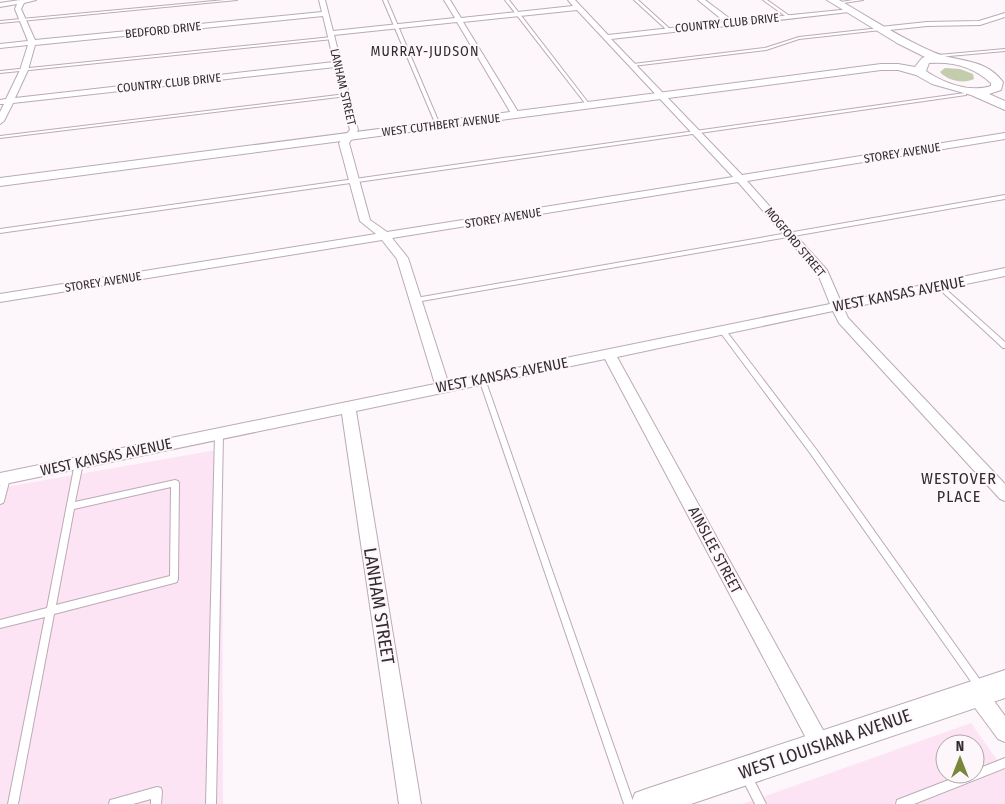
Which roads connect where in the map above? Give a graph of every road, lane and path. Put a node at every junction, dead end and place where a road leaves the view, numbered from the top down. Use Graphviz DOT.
graph roads {
  1 [pos="23,0"];
  2 [pos="33,0"];
  3 [pos="235,0"];
  4 [pos="322,0"];
  5 [pos="385,0"];
  6 [pos="447,0"];
  7 [pos="507,0"];
  8 [pos="636,0"];
  9 [pos="701,0"];
  10 [pos="765,0"];
  11 [pos="861,0"];
  12 [pos="834,2"];
  13 [pos="574,4"];
  14 [pos="0,5"];
  15 [pos="849,10"];
  16 [pos="325,14"];
  17 [pos="518,14"];
  18 [pos="1005,15"];
  19 [pos="789,16"];
  20 [pos="21,20"];
  21 [pos="459,20"];
  22 [pos="0,22"];
  23 [pos="731,23"];
  24 [pos="396,26"];
  25 [pos="880,29"];
  26 [pos="669,30"];
  27 [pos="331,35"];
  28 [pos="606,37"];
  29 [pos="900,41"];
  30 [pos="32,43"];
  31 [pos="0,46"];
  32 [pos="1005,50"];
  33 [pos="941,58"];
  34 [pos="338,64"];
  35 [pos="633,65"];
  36 [pos="922,66"];
  37 [pos="24,70"];
  38 [pos="0,72"];
  39 [pos="999,88"];
  40 [pos="968,92"];
  41 [pos="346,95"];
  42 [pos="662,96"];
  43 [pos="1005,98"];
  44 [pos="4,102"];
  45 [pos="589,106"];
  46 [pos="1005,106"];
  47 [pos="516,115"];
  48 [pos="0,121"];
  49 [pos="438,125"];
  50 [pos="697,133"];
  51 [pos="1005,136"];
  52 [pos="0,137"];
  53 [pos="349,137"];
  54 [pos="742,180"];
  55 [pos="0,182"];
  56 [pos="353,182"];
  57 [pos="1005,197"];
  58 [pos="0,231"];
  59 [pos="790,235"];
  60 [pos="385,236"];
  61 [pos="1005,272"];
  62 [pos="939,286"];
  63 [pos="0,298"];
  64 [pos="416,300"];
  65 [pos="837,306"];
  66 [pos="722,330"];
  67 [pos="1005,346"];
  68 [pos="608,354"];
  69 [pos="482,379"];
  70 [pos="443,387"];
  71 [pos="348,407"];
  72 [pos="219,434"];
  73 [pos="79,463"];
  74 [pos="3,478"];
  75 [pos="1005,494"];
  76 [pos="0,501"];
  77 [pos="70,506"];
  78 [pos="50,611"];
  79 [pos="0,624"];
  80 [pos="989,690"];
  81 [pos="1005,732"];
  82 [pos="821,746"];
  83 [pos="1005,763"];
  84 [pos="744,772"];
  85 [pos="13,804"];
  86 [pos="114,804"];
  87 [pos="156,804"];
  88 [pos="211,804"];
  89 [pos="410,804"];
  90 [pos="629,804"];
  91 [pos="646,804"];
  92 [pos="761,804"];
  93 [pos="901,804"];
  1 -- 2 [label="street"];
  1 -- 14 [label="street"];
  1 -- 20 [label="street"];
  3 -- 20 [label="lane"];
  4 -- 16 [label="street, LANHAM STREET"];
  5 -- 24 [label="lane"];
  6 -- 21 [label="street"];
  7 -- 17 [label="lane"];
  8 -- 26 [label="lane"];
  9 -- 23 [label="street"];
  10 -- 19 [label="lane"];
  11 -- 12 [label="lane"];
  12 -- 15 [label="street"];
  13 -- 17 [label="street"];
  13 -- 28 [label="street, MOGFORD STREET"];
  15 -- 19 [label="street, COUNTRY CLUB DRIVE"];
  15 -- 25 [label="street"];
  16 -- 27 [label="street, LANHAM STREET"];
  16 -- 30 [label="street, BEDFORD DRIVE"];
  17 -- 21 [label="street"];
  17 -- 45 [label="lane"];
  18 -- 25 [label="street"];
  19 -- 23 [label="street, COUNTRY CLUB DRIVE"];
  20 -- 22 [label="lane"];
  20 -- 30 [label="street"];
  21 -- 24 [label="street"];
  21 -- 47 [label="street"];
  23 -- 26 [label="street, COUNTRY CLUB DRIVE"];
  24 -- 27 [label="street"];
  24 -- 49 [label="lane"];
  25 -- 29 [label="street"];
  25 -- 35 [label="lane"];
  26 -- 28 [label="street, COUNTRY CLUB DRIVE"];
  27 -- 34 [label="street, LANHAM STREET"];
  27 -- 37 [label="lane"];
  28 -- 35 [label="street, MOGFORD STREET"];
  29 -- 33 [label="street"];
  29 -- 36 [label="street"];
  30 -- 31 [label="street, BEDFORD DRIVE"];
  30 -- 37 [label="street"];
  32 -- 33 [label="lane"];
  33 -- 36 [label="street"];
  33 -- 39 [label="street"];
  34 -- 41 [label="street, LANHAM STREET"];
  34 -- 44 [label="street, COUNTRY CLUB DRIVE"];
  35 -- 42 [label="street, MOGFORD STREET"];
  36 -- 40 [label="street"];
  36 -- 42 [label="street, WEST CUTHBERT AVENUE"];
  37 -- 38 [label="lane"];
  37 -- 44 [label="street"];
  39 -- 40 [label="street"];
  39 -- 43 [label="street"];
  40 -- 46 [label="street"];
  40 -- 50 [label="lane"];
  41 -- 52 [label="lane"];
  41 -- 53 [label="street, LANHAM STREET"];
  42 -- 45 [label="street, WEST CUTHBERT AVENUE"];
  42 -- 50 [label="street, MOGFORD STREET"];
  44 -- 48 [label="street"];
  45 -- 47 [label="street, WEST CUTHBERT AVENUE"];
  47 -- 49 [label="street, WEST CUTHBERT AVENUE"];
  49 -- 53 [label="street, WEST CUTHBERT AVENUE"];
  50 -- 54 [label="street, MOGFORD STREET"];
  50 -- 56 [label="lane"];
  51 -- 54 [label="street, STOREY AVENUE"];
  53 -- 55 [label="street, WEST CUTHBERT AVENUE"];
  53 -- 56 [label="street, LANHAM STREET"];
  54 -- 59 [label="street, MOGFORD STREET"];
  54 -- 60 [label="street, STOREY AVENUE"];
  56 -- 58 [label="lane"];
  56 -- 60 [label="street, LANHAM STREET"];
  57 -- 59 [label="lane"];
  59 -- 64 [label="lane"];
  59 -- 65 [label="street, MOGFORD STREET"];
  60 -- 63 [label="street, STOREY AVENUE"];
  60 -- 64 [label="street, LANHAM STREET"];
  61 -- 62 [label="street, WEST KANSAS AVENUE"];
  62 -- 65 [label="street, WEST KANSAS AVENUE"];
  62 -- 67 [label="lane"];
  64 -- 70 [label="street, LANHAM STREET"];
  65 -- 66 [label="street, WEST KANSAS AVENUE"];
  65 -- 75 [label="street, MOGFORD STREET"];
  66 -- 68 [label="street, WEST KANSAS AVENUE"];
  66 -- 80 [label="lane"];
  68 -- 69 [label="street, WEST KANSAS AVENUE"];
  68 -- 82 [label="street, AINSLEE STREET"];
  69 -- 70 [label="street, WEST KANSAS AVENUE"];
  69 -- 90 [label="lane"];
  70 -- 71 [label="street, WEST KANSAS AVENUE"];
  71 -- 72 [label="street, WEST KANSAS AVENUE"];
  71 -- 89 [label="street, LANHAM STREET"];
  72 -- 73 [label="street, WEST KANSAS AVENUE"];
  72 -- 88 [label="lane"];
  73 -- 74 [label="street, WEST KANSAS AVENUE"];
  73 -- 77 [label="lane"];
  74 -- 76 [label="lane"];
  77 -- 78 [label="lane"];
  77 -- 78 [label="lane"];
  78 -- 79 [label="lane"];
  78 -- 85 [label="lane"];
  80 -- 81 [label="street"];
  80 -- 82 [label="street, WEST LOUISIANA AVENUE"];
  82 -- 84 [label="street, WEST LOUISIANA AVENUE"];
  83 -- 93 [label="lane"];
  84 -- 91 [label="street, WEST LOUISIANA AVENUE"];
  84 -- 92 [label="lane"];
  86 -- 87 [label="lane"];
}
